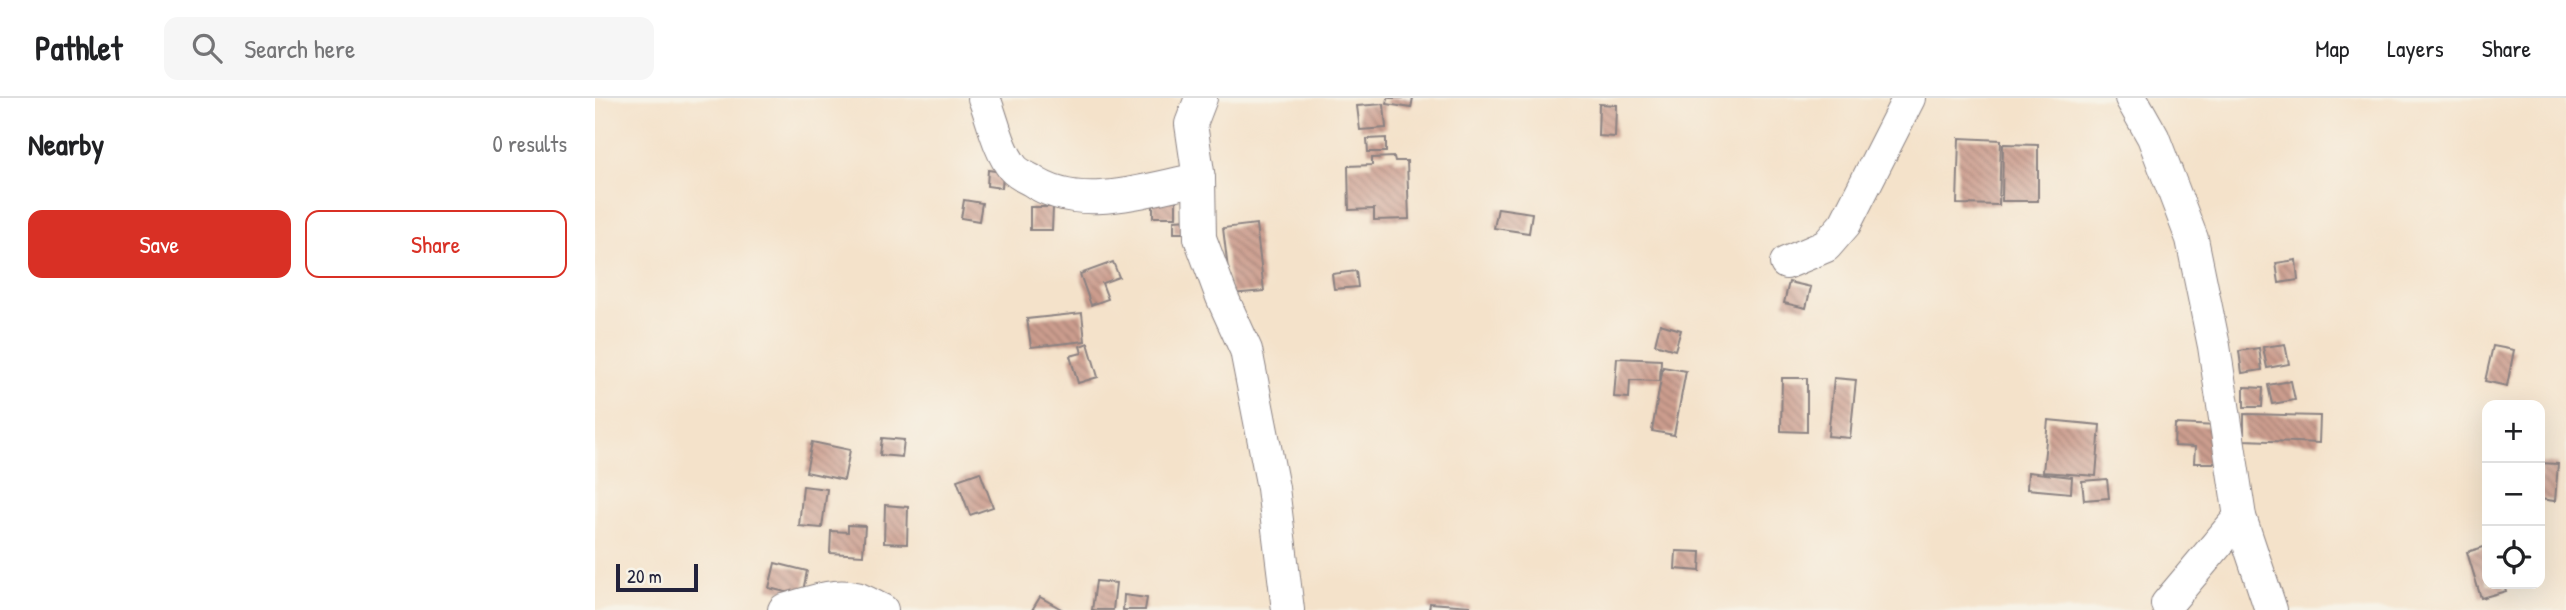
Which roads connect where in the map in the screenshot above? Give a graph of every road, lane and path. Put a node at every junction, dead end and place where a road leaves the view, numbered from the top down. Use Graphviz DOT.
graph roads {
  1 [pos="984,98"];
  2 [pos="1201,98"];
  3 [pos="1909,98"];
  4 [pos="2131,98"];
  5 [pos="1199,179"];
  6 [pos="1786,263"];
  7 [pos="2240,517"];
  8 [pos="2167,604"];
  9 [pos="784,610"];
  10 [pos="882,610"];
  11 [pos="1288,610"];
  12 [pos="2271,610"];
  1 -- 5 [label="street"];
  2 -- 5 [label="street"];
  3 -- 6 [label="street"];
  4 -- 7 [label="street"];
  5 -- 11 [label="street"];
  7 -- 8 [label="street"];
  7 -- 12 [label="street"];
  9 -- 10 [label="street"];
}
